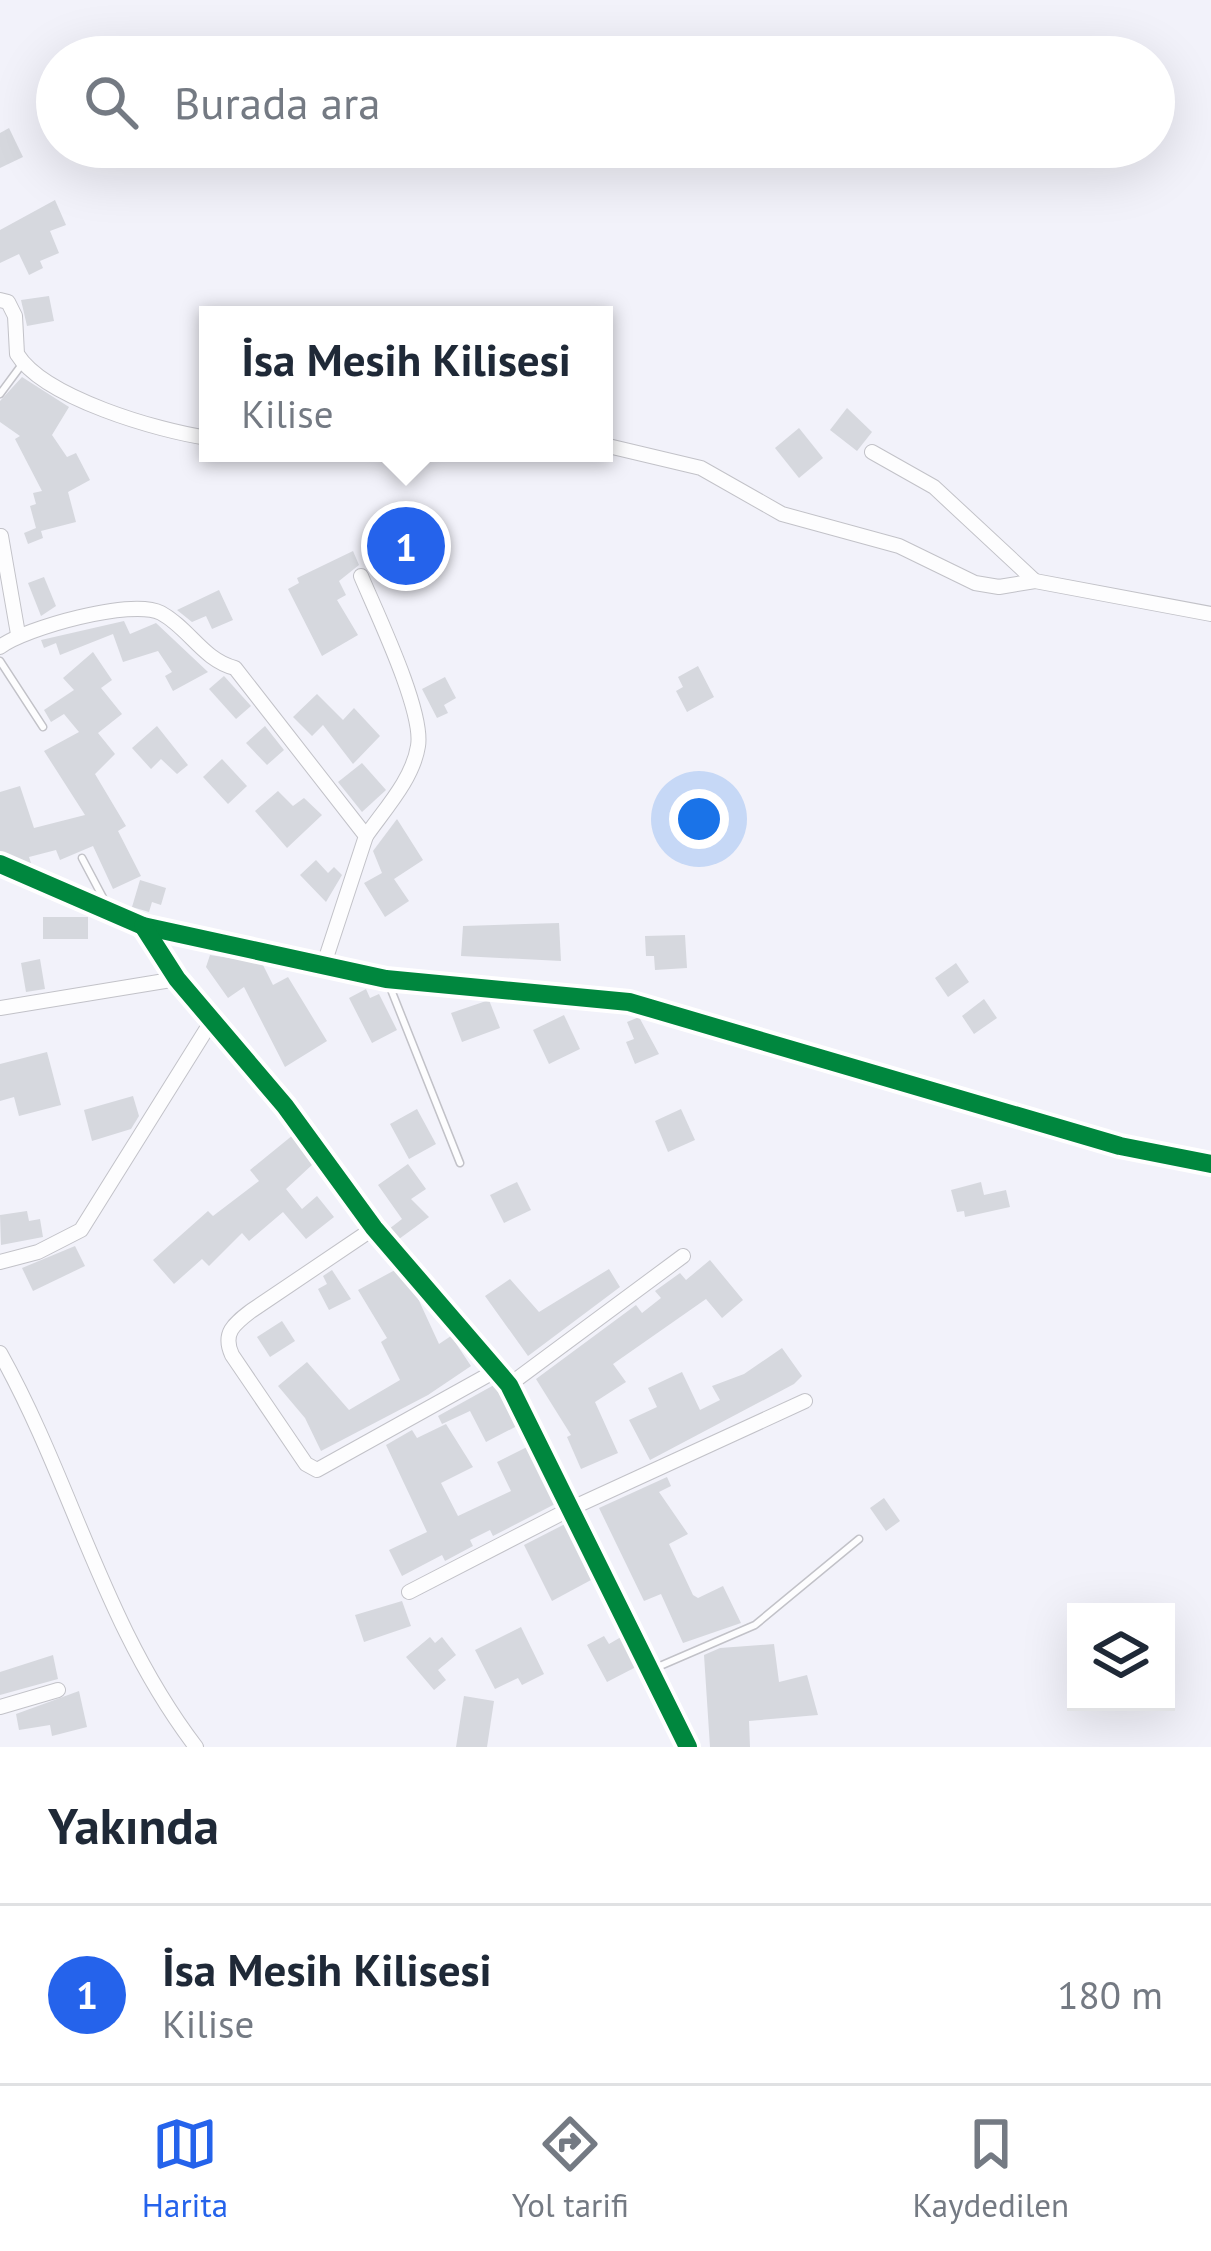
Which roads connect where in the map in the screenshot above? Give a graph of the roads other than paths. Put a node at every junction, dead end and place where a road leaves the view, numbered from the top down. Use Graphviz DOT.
graph roads {
  1 [pos="0,300"];
  2 [pos="23,363"];
  3 [pos="0,394"];
  4 [pos="199,436"];
  5 [pos="613,447"];
  6 [pos="872,452"];
  7 [pos="1,536"];
  8 [pos="361,576"];
  9 [pos="1035,580"];
  10 [pos="1211,614"];
  11 [pos="17,634"];
  12 [pos="0,647"];
  13 [pos="0,661"];
  14 [pos="43,727"];
  15 [pos="366,836"];
  16 [pos="82,858"];
  17 [pos="0,864"];
  18 [pos="111,912"];
  19 [pos="143,926"];
  20 [pos="323,967"];
  21 [pos="177,979"];
  22 [pos="386,979"];
  23 [pos="0,1008"];
  24 [pos="211,1022"];
  25 [pos="460,1163"];
  26 [pos="1211,1164"];
  27 [pos="374,1228"];
  28 [pos="683,1256"];
  29 [pos="0,1262"];
  30 [pos="0,1353"];
  31 [pos="497,1370"];
  32 [pos="509,1385"];
  33 [pos="805,1401"];
  34 [pos="572,1508"];
  35 [pos="859,1539"];
  36 [pos="409,1592"];
  37 [pos="649,1670"];
  38 [pos="58,1690"];
  39 [pos="0,1707"];
  40 [pos="196,1747"];
  41 [pos="688,1747"];
  1 -- 2 [label="street"];
  2 -- 3 [label="lane"];
  2 -- 4 [label="street"];
  5 -- 9 [label="street"];
  6 -- 9 [label="street"];
  7 -- 11 [label="street"];
  8 -- 15 [label="street"];
  9 -- 10 [label="street"];
  11 -- 12 [label="street"];
  11 -- 15 [label="street"];
  13 -- 14 [label="lane"];
  15 -- 20 [label="street"];
  16 -- 18 [label="lane"];
  17 -- 18 [label="street"];
  18 -- 19 [label="street"];
  19 -- 20 [label="street"];
  19 -- 21 [label="street"];
  20 -- 22 [label="street"];
  21 -- 23 [label="street"];
  21 -- 24 [label="street"];
  22 -- 25 [label="lane"];
  22 -- 26 [label="street"];
  24 -- 27 [label="street"];
  24 -- 29 [label="street"];
  27 -- 31 [label="street"];
  27 -- 31 [label="street"];
  28 -- 32 [label="street"];
  30 -- 40 [label="street"];
  31 -- 32 [label="street"];
  32 -- 34 [label="street"];
  33 -- 34 [label="street"];
  34 -- 36 [label="street"];
  34 -- 37 [label="street"];
  35 -- 37 [label="lane"];
  37 -- 41 [label="street"];
  38 -- 39 [label="street"];
}
